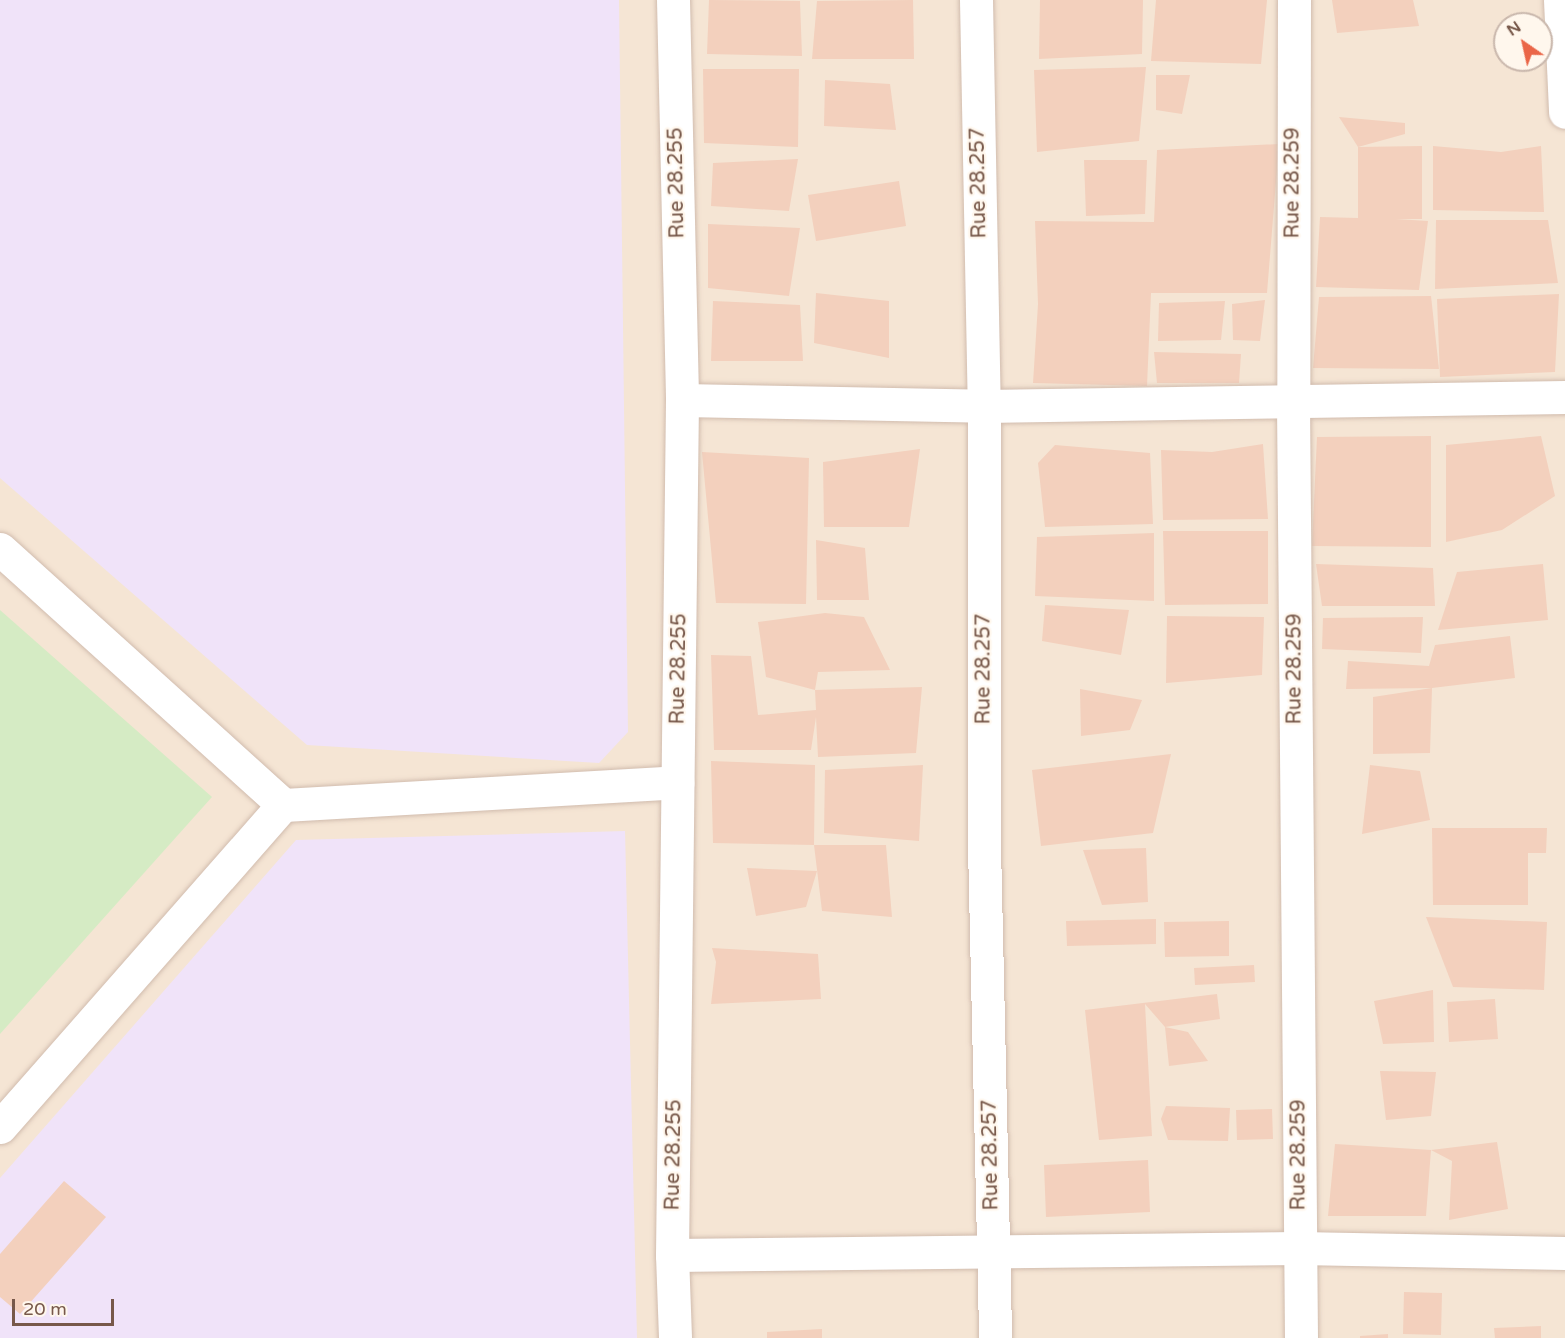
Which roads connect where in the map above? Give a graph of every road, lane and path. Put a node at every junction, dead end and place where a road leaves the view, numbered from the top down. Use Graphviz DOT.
graph roads {
  1 [pos="976,0"];
  2 [pos="1294,0"];
  3 [pos="1560,0"];
  4 [pos="665,7"];
  5 [pos="1565,112"];
  6 [pos="1565,397"];
  7 [pos="682,400"];
  8 [pos="1293,402"];
  9 [pos="984,406"];
  10 [pos="0,549"];
  11 [pos="677,782"];
  12 [pos="283,805"];
  13 [pos="0,1127"];
  14 [pos="1299,1248"];
  15 [pos="993,1252"];
  16 [pos="1565,1253"];
  17 [pos="672,1255"];
  18 [pos="675,1338"];
  19 [pos="995,1338"];
  20 [pos="1301,1338"];
  1 -- 9 [label="street, Rue 28.257"];
  2 -- 8 [label="street, Rue 28.259"];
  3 -- 5 [label="street"];
  4 -- 7 [label="street, Rue 28.255"];
  6 -- 8 [label="street"];
  7 -- 9 [label="street"];
  7 -- 11 [label="street, Rue 28.255"];
  8 -- 9 [label="street"];
  8 -- 14 [label="street, Rue 28.259"];
  9 -- 15 [label="street, Rue 28.257"];
  10 -- 12 [label="street"];
  11 -- 12 [label="street"];
  11 -- 17 [label="street, Rue 28.255"];
  12 -- 13 [label="street"];
  14 -- 15 [label="street"];
  14 -- 16 [label="street"];
  14 -- 20 [label="street, Rue 28.259"];
  15 -- 17 [label="street"];
  15 -- 19 [label="street, Rue 28.257"];
  17 -- 18 [label="street, Rue 28.255"];
}
